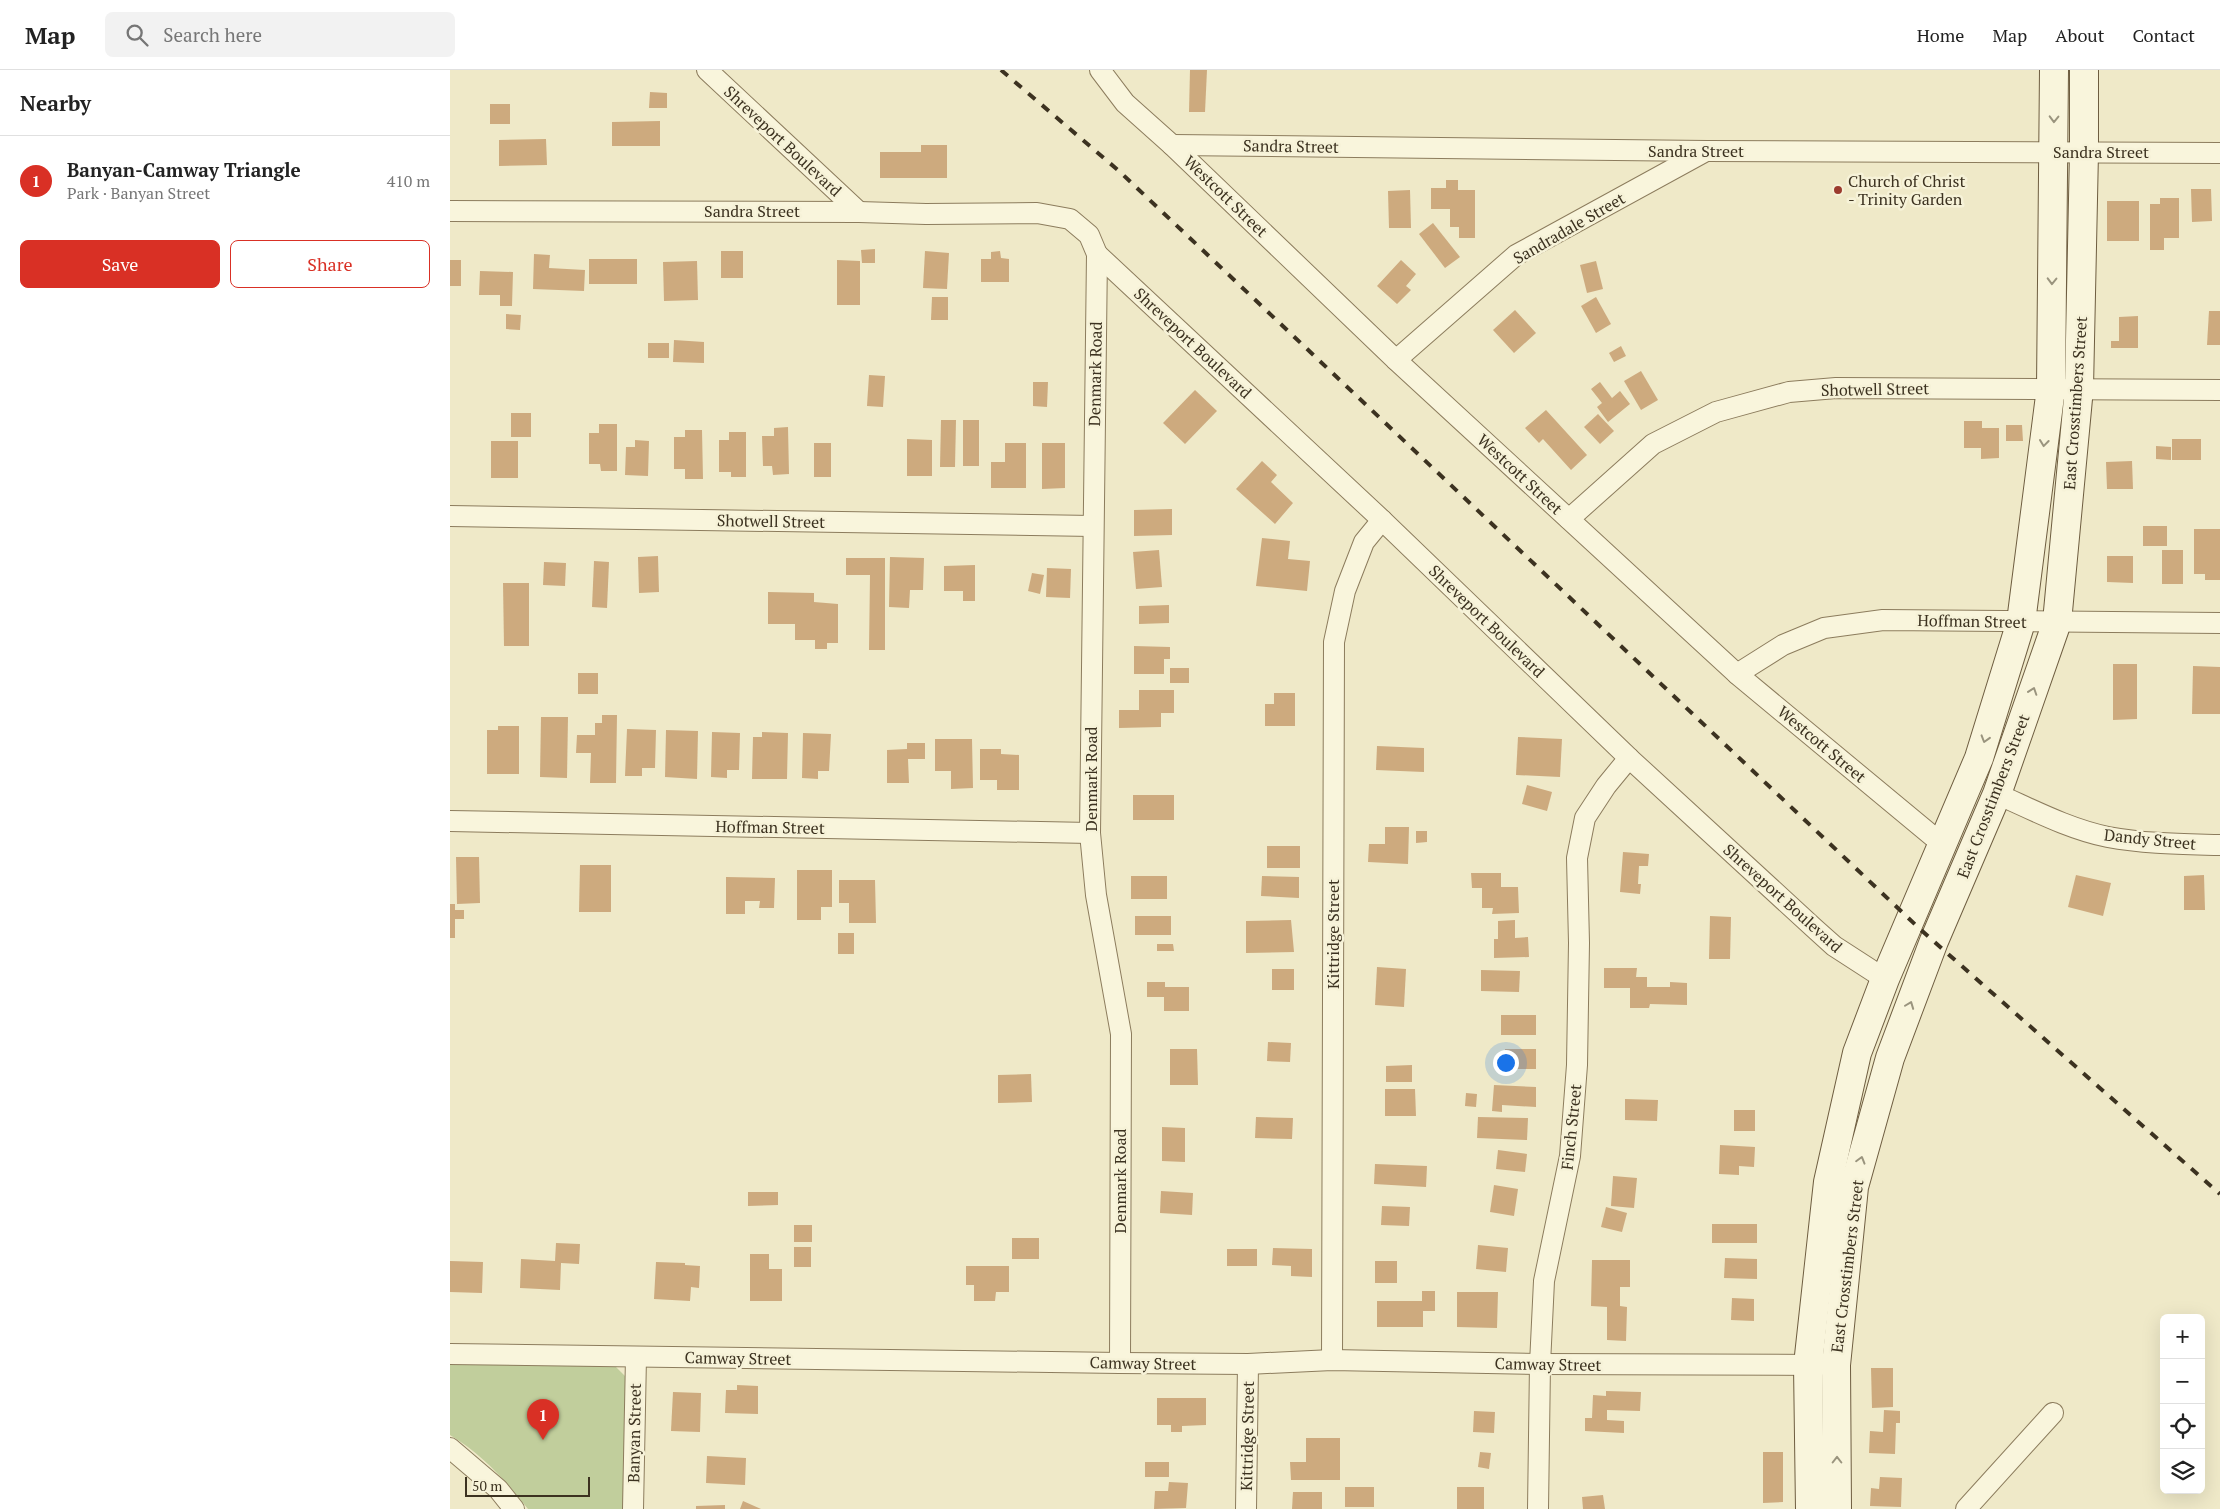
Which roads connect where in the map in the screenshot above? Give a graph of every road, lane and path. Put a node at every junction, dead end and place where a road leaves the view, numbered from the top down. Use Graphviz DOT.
graph roads {
  1 [pos="707,70"];
  2 [pos="1100,70"];
  3 [pos="2054,70"];
  4 [pos="2084,70"];
  5 [pos="1172,145"];
  6 [pos="1707,151"];
  7 [pos="2053,152"];
  8 [pos="2084,152"];
  9 [pos="2220,153"];
  10 [pos="450,211"];
  11 [pos="859,212"];
  12 [pos="1054,216"];
  13 [pos="1097,254"];
  14 [pos="1396,360"];
  15 [pos="2051,388"];
  16 [pos="2079,388"];
  17 [pos="2220,390"];
  18 [pos="450,516"];
  19 [pos="1569,519"];
  20 [pos="1382,520"];
  21 [pos="1093,526"];
  22 [pos="2021,622"];
  23 [pos="2057,622"];
  24 [pos="2220,624"];
  25 [pos="1737,674"];
  26 [pos="1630,758"];
  27 [pos="1997,794"];
  28 [pos="450,821"];
  29 [pos="1090,833"];
  30 [pos="1942,844"];
  31 [pos="2220,844"];
  32 [pos="1885,979"];
  33 [pos="450,1354"];
  34 [pos="636,1357"];
  35 [pos="1332,1360"];
  36 [pos="1120,1363"];
  37 [pos="1248,1364"];
  38 [pos="1540,1364"];
  39 [pos="1808,1365"];
  40 [pos="1836,1365"];
  41 [pos="2053,1413"];
  42 [pos="450,1448"];
  43 [pos="514,1509"];
  44 [pos="633,1509"];
  45 [pos="1246,1509"];
  46 [pos="1538,1509"];
  47 [pos="1810,1509"];
  48 [pos="1837,1509"];
  49 [pos="1966,1509"];
  1 -- 11 [label="street, Shreveport Boulevard"];
  2 -- 5 [label="street, Westcott Street"];
  3 -- 7 [label="main road, East Crosstimbers Street, one-way"];
  4 -- 8 [label="main road, East Crosstimbers Street"];
  5 -- 6 [label="street, Sandra Street"];
  5 -- 14 [label="street, Westcott Street"];
  6 -- 7 [label="street, Sandra Street"];
  6 -- 14 [label="street, Sandradale Street"];
  7 -- 8 [label="street, Sandra Street"];
  7 -- 15 [label="main road, East Crosstimbers Street, one-way"];
  8 -- 9 [label="street, Sandra Street"];
  8 -- 16 [label="main road, East Crosstimbers Street"];
  10 -- 11 [label="street, Sandra Street"];
  11 -- 12 [label="street, Sandra Street"];
  12 -- 13 [label="street, Denmark Road"];
  13 -- 20 [label="street, Shreveport Boulevard"];
  13 -- 21 [label="street, Denmark Road"];
  14 -- 19 [label="street, Westcott Street"];
  15 -- 16 [label="street, Shotwell Street"];
  15 -- 19 [label="street, Shotwell Street"];
  15 -- 22 [label="main road, East Crosstimbers Street, one-way"];
  16 -- 17 [label="street, Shotwell Street"];
  16 -- 23 [label="main road, East Crosstimbers Street"];
  18 -- 21 [label="street, Shotwell Street"];
  19 -- 25 [label="street, Westcott Street"];
  20 -- 26 [label="street, Shreveport Boulevard"];
  20 -- 35 [label="street, Kittridge Street"];
  21 -- 29 [label="street, Denmark Road"];
  22 -- 23 [label="street, Hoffman Street"];
  22 -- 25 [label="street, Hoffman Street"];
  22 -- 30 [label="main road, East Crosstimbers Street, one-way"];
  23 -- 24 [label="street, Hoffman Street"];
  27 -- 23 [label="main road, East Crosstimbers Street, one-way"];
  25 -- 30 [label="street, Westcott Street"];
  26 -- 32 [label="street, Shreveport Boulevard"];
  26 -- 38 [label="street, Finch Street"];
  27 -- 31 [label="street, Dandy Street"];
  40 -- 27 [label="main road, East Crosstimbers Street, one-way"];
  28 -- 29 [label="street, Hoffman Street"];
  29 -- 36 [label="street, Denmark Road"];
  30 -- 32 [label="main road, East Crosstimbers Street"];
  32 -- 39 [label="main road, East Crosstimbers Street"];
  33 -- 34 [label="street, Camway Street"];
  34 -- 36 [label="street, Camway Street"];
  34 -- 44 [label="street, Banyan Street"];
  35 -- 37 [label="street, Camway Street"];
  35 -- 38 [label="street, Camway Street"];
  36 -- 37 [label="street, Camway Street"];
  37 -- 45 [label="street, Kittridge Street"];
  38 -- 39 [label="street, Camway Street"];
  38 -- 46 [label="street, Finch Street"];
  39 -- 40 [label="street, Camway Street"];
  39 -- 47 [label="main road, East Crosstimbers Street"];
  48 -- 40 [label="main road, East Crosstimbers Street, one-way"];
  41 -- 49 [label="street"];
  42 -- 43 [label="street"];
}
